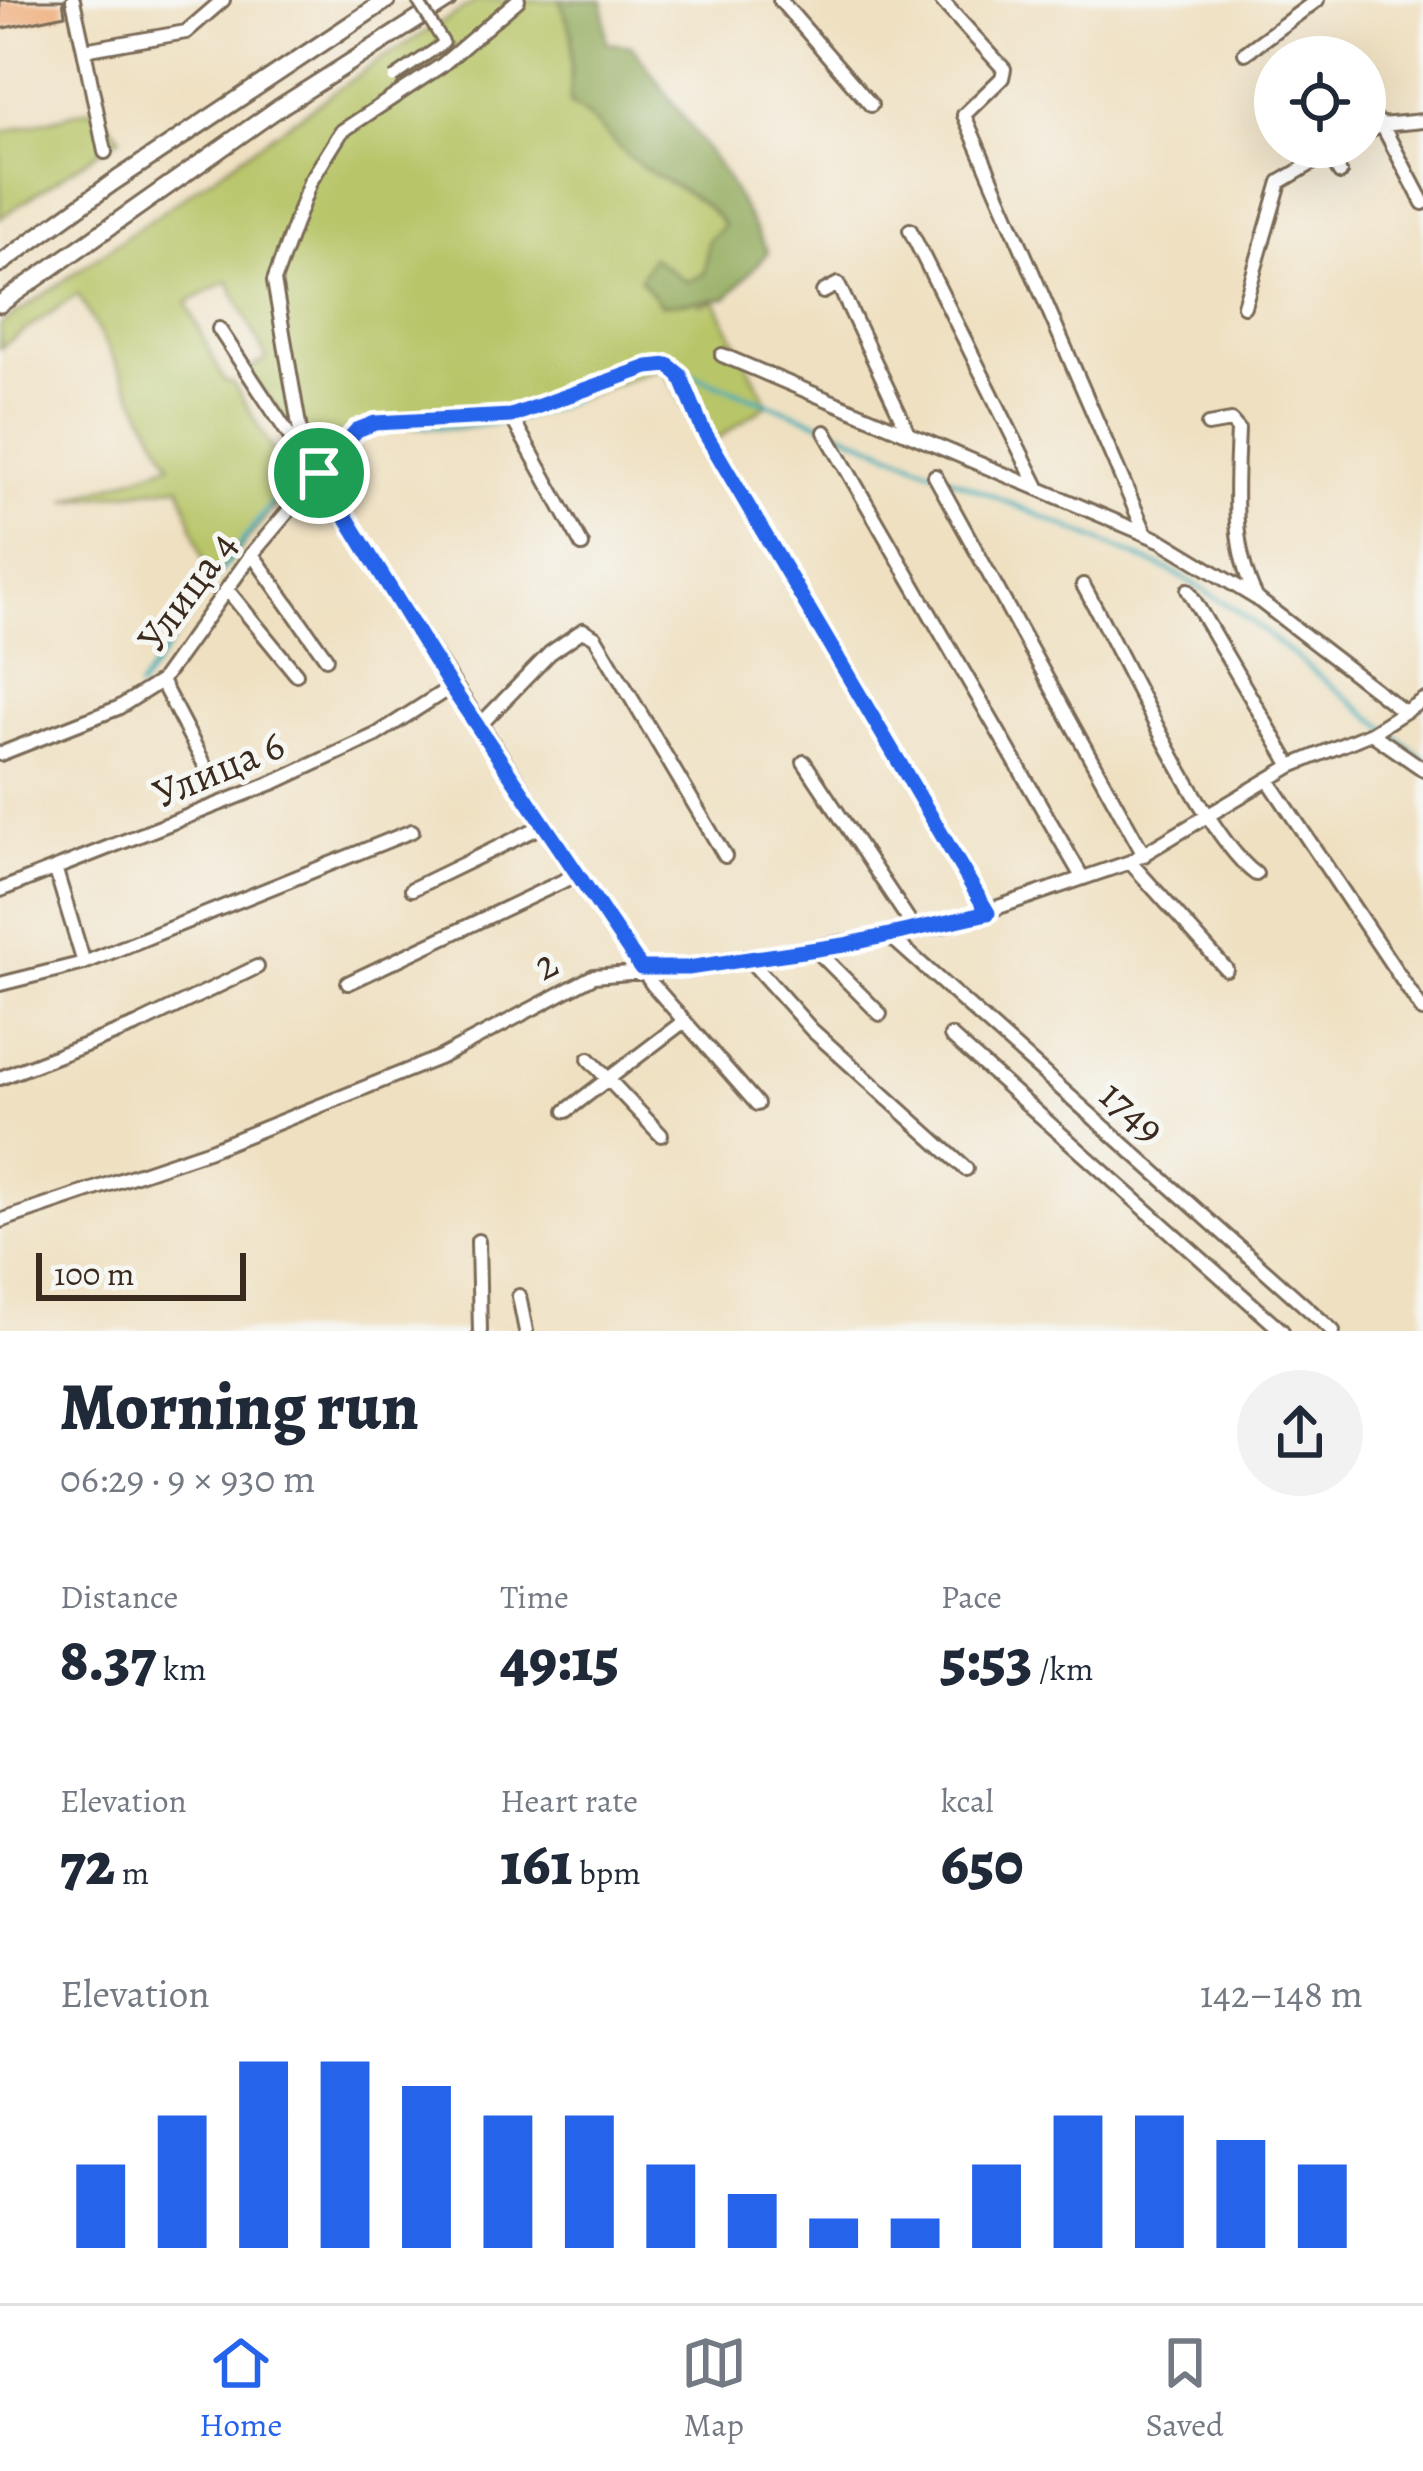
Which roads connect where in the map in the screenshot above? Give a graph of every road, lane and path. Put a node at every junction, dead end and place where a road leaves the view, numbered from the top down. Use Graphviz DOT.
graph roads {
  1 [pos="73,0"];
  2 [pos="223,0"];
  3 [pos="387,0"];
  4 [pos="417,0"];
  5 [pos="448,0"];
  6 [pos="518,0"];
  7 [pos="780,0"];
  8 [pos="941,0"];
  9 [pos="1317,0"];
  10 [pos="84,50"];
  11 [pos="1245,53"];
  12 [pos="393,78"];
  13 [pos="871,105"];
  14 [pos="1423,121"];
  15 [pos="1386,125"];
  16 [pos="1386,133"];
  17 [pos="106,152"];
  18 [pos="1301,168"];
  19 [pos="1338,168"];
  20 [pos="1340,173"];
  21 [pos="1423,203"];
  22 [pos="910,230"];
  23 [pos="0,264"];
  24 [pos="823,292"];
  25 [pos="0,304"];
  26 [pos="1244,306"];
  27 [pos="219,328"];
  28 [pos="722,355"];
  29 [pos="511,416"];
  30 [pos="1208,425"];
  31 [pos="825,433"];
  32 [pos="910,435"];
  33 [pos="303,449"];
  34 [pos="319,473"];
  35 [pos="935,476"];
  36 [pos="1040,490"];
  37 [pos="1145,533"];
  38 [pos="581,545"];
  39 [pos="251,554"];
  40 [pos="1083,585"];
  41 [pos="1188,590"];
  42 [pos="229,592"];
  43 [pos="1256,598"];
  44 [pos="326,658"];
  45 [pos="296,674"];
  46 [pos="161,681"];
  47 [pos="451,687"];
  48 [pos="1423,700"];
  49 [pos="1402,711"];
  50 [pos="478,728"];
  51 [pos="1371,734"];
  52 [pos="0,754"];
  53 [pos="804,762"];
  54 [pos="1291,766"];
  55 [pos="1423,769"];
  56 [pos="211,777"];
  57 [pos="1269,781"];
  58 [pos="1210,817"];
  59 [pos="544,825"];
  60 [pos="412,830"];
  61 [pos="725,856"];
  62 [pos="1137,858"];
  63 [pos="56,871"];
  64 [pos="578,874"];
  65 [pos="1256,874"];
  66 [pos="1082,877"];
  67 [pos="412,889"];
  68 [pos="0,890"];
  69 [pos="988,913"];
  70 [pos="916,931"];
  71 [pos="891,937"];
  72 [pos="815,949"];
  73 [pos="747,957"];
  74 [pos="84,963"];
  75 [pos="257,967"];
  76 [pos="641,968"];
  77 [pos="1226,969"];
  78 [pos="348,983"];
  79 [pos="0,984"];
  80 [pos="1423,1011"];
  81 [pos="880,1014"];
  82 [pos="683,1022"];
  83 [pos="951,1036"];
  84 [pos="589,1059"];
  85 [pos="0,1078"];
  86 [pos="611,1078"];
  87 [pos="757,1104"];
  88 [pos="566,1111"];
  89 [pos="661,1135"];
  90 [pos="966,1169"];
  91 [pos="0,1221"];
  92 [pos="478,1241"];
  93 [pos="519,1296"];
  94 [pos="480,1331"];
  95 [pos="526,1331"];
  96 [pos="1282,1331"];
  97 [pos="1333,1331"];
  1 -- 10 [label="street"];
  2 -- 10 [label="street"];
  3 -- 23 [label="street"];
  4 -- 12 [label="street, bridge"];
  5 -- 25 [label="street"];
  6 -- 33 [label="street"];
  7 -- 13 [label="street"];
  8 -- 37 [label="street"];
  9 -- 11 [label="street"];
  10 -- 17 [label="street"];
  14 -- 15 [label="street"];
  16 -- 21 [label="street"];
  18 -- 26 [label="street"];
  19 -- 20 [label="street"];
  22 -- 36 [label="street"];
  24 -- 32 [label="street"];
  27 -- 33 [label="street"];
  28 -- 32 [label="street"];
  29 -- 34 [label="street, Улица 4"];
  29 -- 38 [label="street"];
  29 -- 69 [label="street, Улица 4"];
  30 -- 43 [label="street"];
  31 -- 66 [label="street"];
  32 -- 36 [label="street"];
  33 -- 34 [label="street"];
  34 -- 39 [label="street, Улица 4"];
  34 -- 47 [label="street"];
  35 -- 62 [label="street"];
  36 -- 37 [label="street"];
  37 -- 43 [label="street"];
  39 -- 42 [label="street, Улица 4"];
  39 -- 44 [label="street"];
  40 -- 58 [label="street"];
  41 -- 54 [label="street"];
  42 -- 45 [label="street"];
  42 -- 46 [label="street, Улица 4"];
  43 -- 49 [label="street"];
  46 -- 52 [label="street, Улица 4"];
  46 -- 56 [label="street"];
  47 -- 50 [label="street"];
  47 -- 63 [label="street, Улица 6"];
  48 -- 49 [label="street, 2"];
  49 -- 51 [label="street, 2"];
  50 -- 59 [label="street"];
  50 -- 61 [label="street"];
  51 -- 54 [label="street, 2"];
  51 -- 55 [label="street"];
  53 -- 70 [label="street"];
  54 -- 57 [label="street, 2"];
  57 -- 58 [label="street, 2"];
  57 -- 80 [label="street"];
  58 -- 62 [label="street, 2"];
  58 -- 65 [label="street"];
  59 -- 64 [label="street"];
  59 -- 67 [label="street"];
  60 -- 74 [label="street"];
  62 -- 66 [label="street, 2"];
  62 -- 77 [label="street"];
  63 -- 68 [label="street, Улица 6"];
  63 -- 74 [label="street"];
  64 -- 76 [label="street"];
  64 -- 78 [label="street"];
  66 -- 69 [label="street, 2"];
  69 -- 70 [label="street, 2"];
  70 -- 71 [label="street, 2"];
  71 -- 72 [label="street, 2"];
  71 -- 97 [label="street, 1749"];
  72 -- 73 [label="street, 2"];
  72 -- 81 [label="street"];
  73 -- 76 [label="street, 2"];
  73 -- 90 [label="street"];
  74 -- 79 [label="street"];
  75 -- 85 [label="street"];
  76 -- 82 [label="street"];
  76 -- 91 [label="street, 2"];
  82 -- 86 [label="street"];
  82 -- 87 [label="street"];
  83 -- 96 [label="street"];
  84 -- 86 [label="street"];
  86 -- 88 [label="street"];
  86 -- 89 [label="street"];
  92 -- 94 [label="street"];
  93 -- 95 [label="street"];
}
